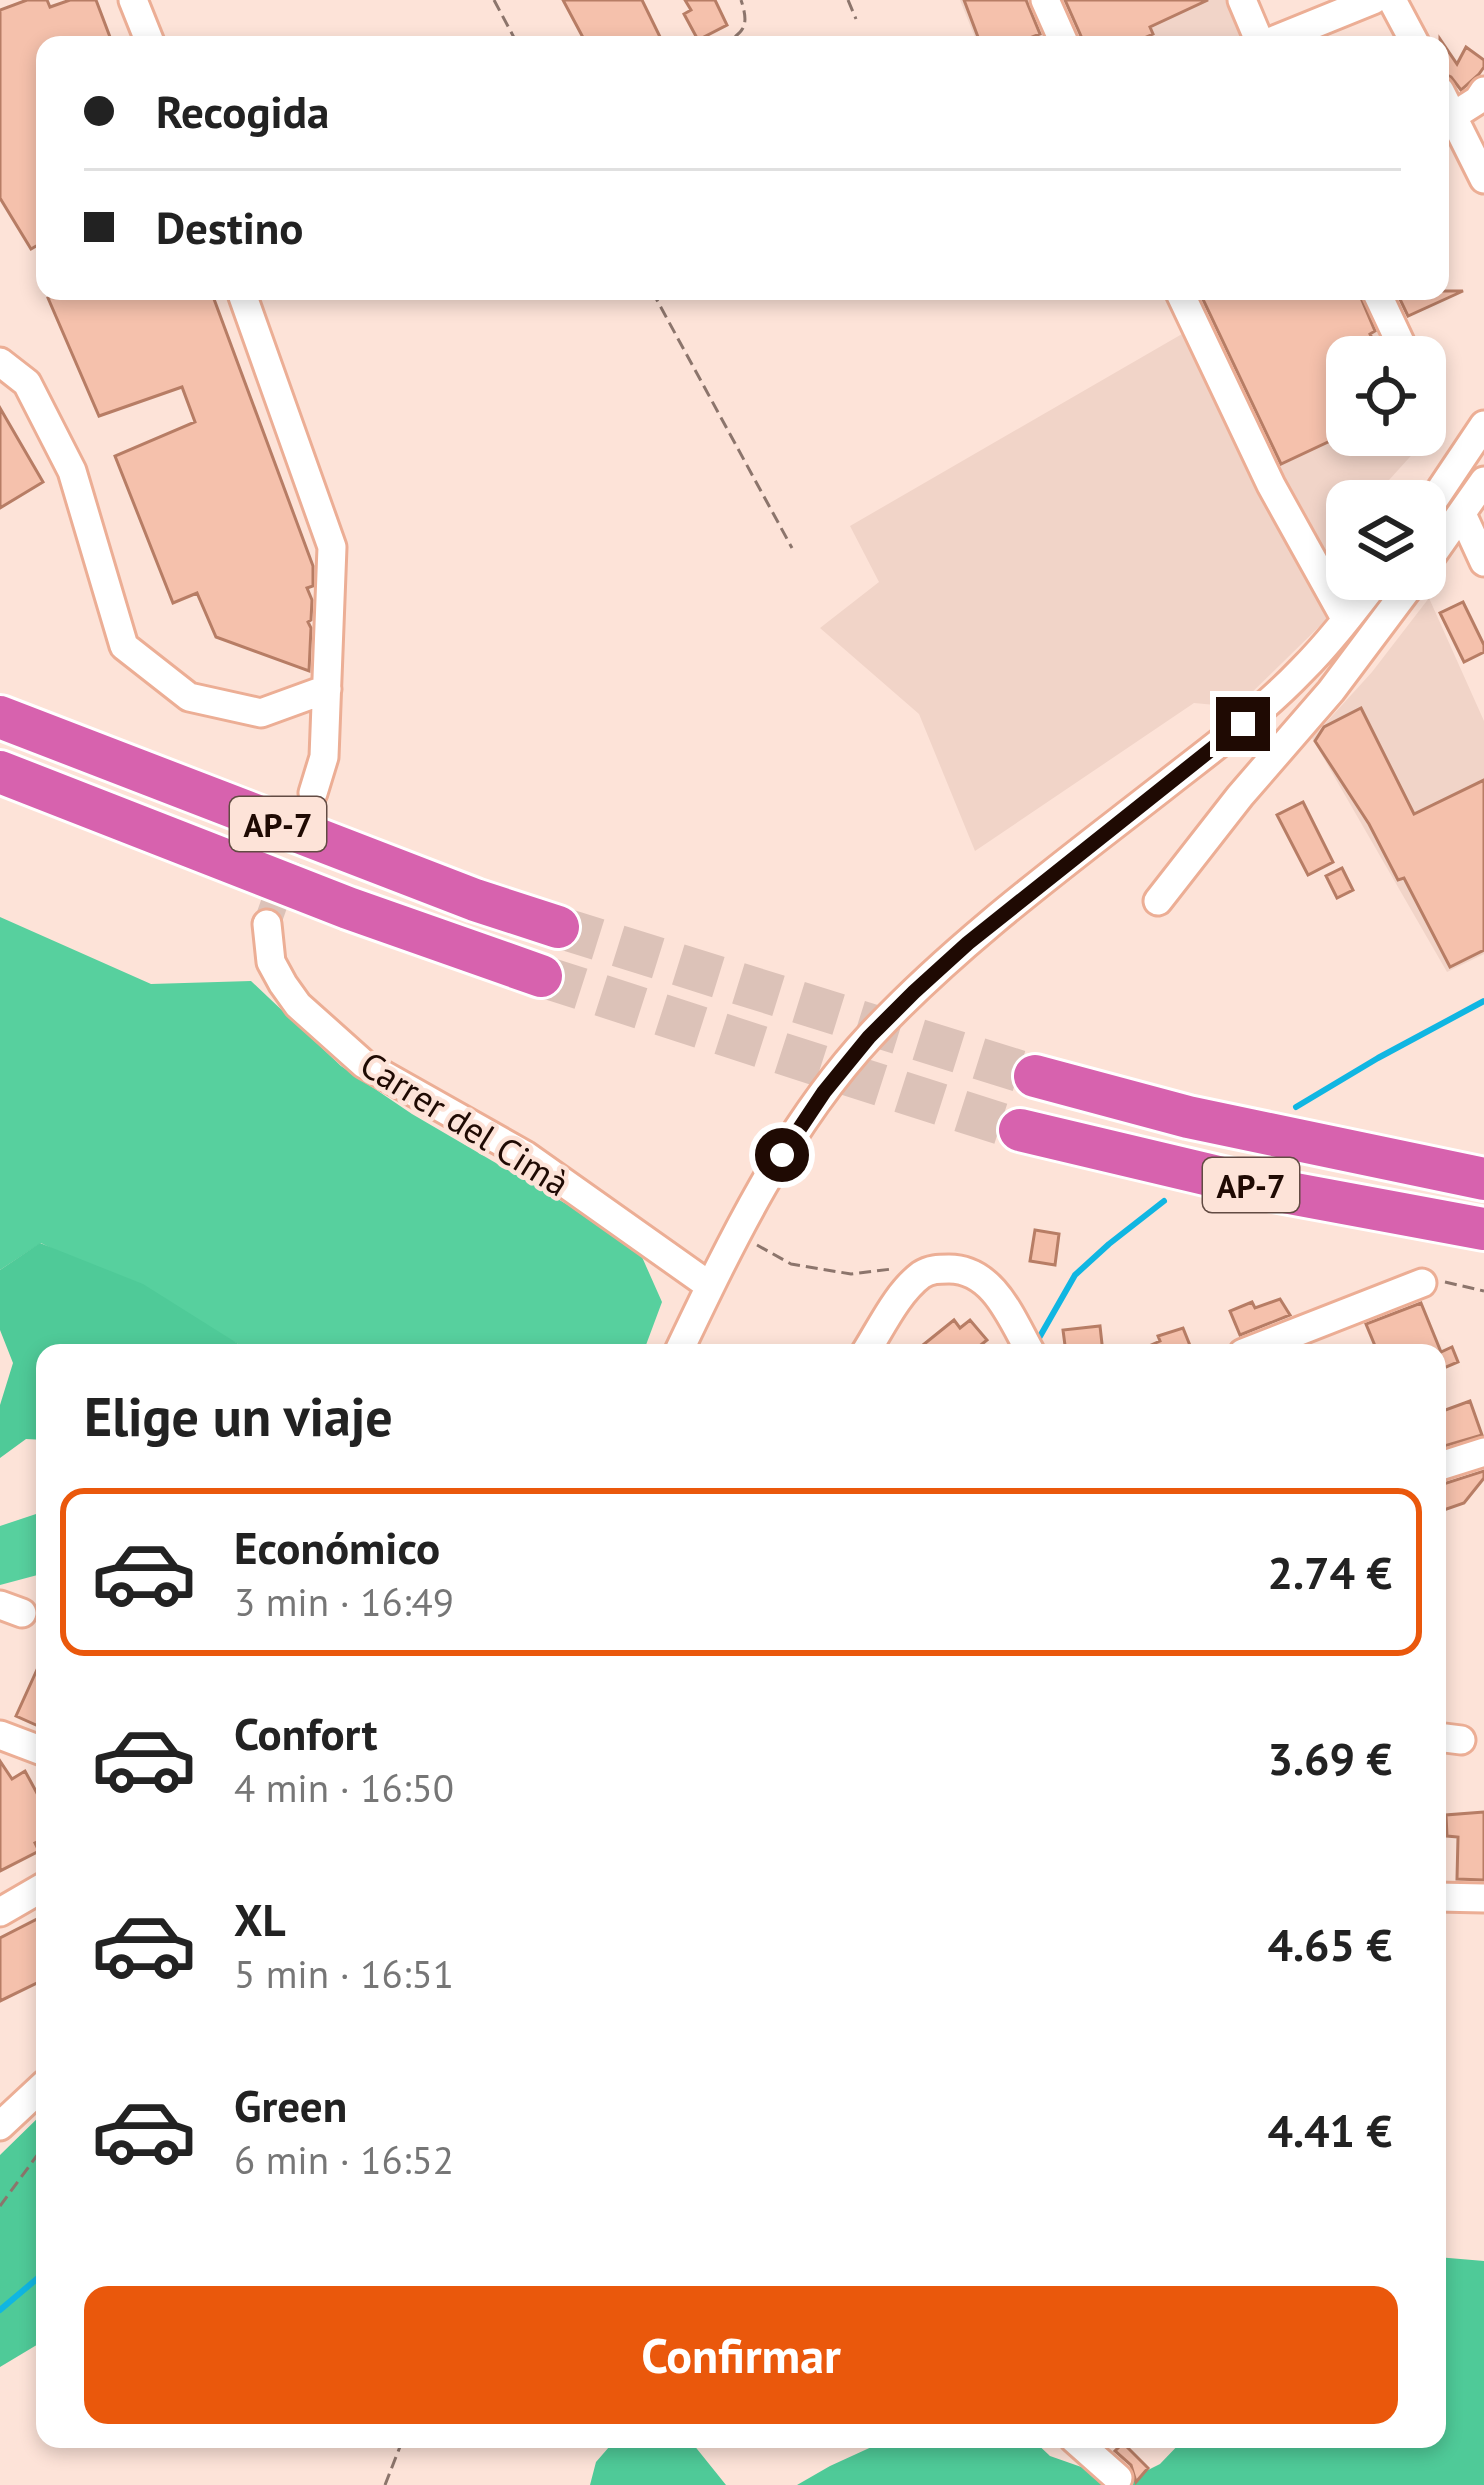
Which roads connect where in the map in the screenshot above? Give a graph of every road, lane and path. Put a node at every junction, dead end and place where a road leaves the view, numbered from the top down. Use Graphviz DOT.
graph roads {
  1 [pos="133,0"];
  2 [pos="494,0"];
  3 [pos="742,0"];
  4 [pos="848,0"];
  5 [pos="1045,0"];
  6 [pos="1242,0"];
  7 [pos="1373,0"];
  8 [pos="1392,0"];
  9 [pos="856,19"];
  10 [pos="147,36"];
  11 [pos="513,36"];
  12 [pos="734,36"];
  13 [pos="1061,36"];
  14 [pos="1257,36"];
  15 [pos="1283,36"];
  16 [pos="1411,36"];
  17 [pos="1484,91"];
  18 [pos="1449,103"];
  19 [pos="1449,109"];
  20 [pos="1484,179"];
  21 [pos="244,300"];
  22 [pos="657,300"];
  23 [pos="1183,300"];
  24 [pos="1380,300"];
  25 [pos="1397,336"];
  26 [pos="0,362"];
  27 [pos="1484,425"];
  28 [pos="1484,481"];
  29 [pos="1446,482"];
  30 [pos="1462,514"];
  31 [pos="1446,536"];
  32 [pos="792,548"];
  33 [pos="1484,562"];
  34 [pos="1362,600"];
  35 [pos="1399,600"];
  36 [pos="1346,620"];
  37 [pos="327,689"];
  38 [pos="0,691"];
  39 [pos="0,717"];
  40 [pos="0,772"];
  41 [pos="313,793"];
  42 [pos="434,884"];
  43 [pos="1158,901"];
  44 [pos="267,924"];
  45 [pos="558,926"];
  46 [pos="541,976"];
  47 [pos="1035,1076"];
  48 [pos="1020,1130"];
  49 [pos="1484,1179"];
  50 [pos="1484,1229"];
  51 [pos="751,1241"];
  52 [pos="1423,1283"];
  53 [pos="912,1285"];
  54 [pos="710,1286"];
  55 [pos="1484,1291"];
  56 [pos="1316,1325"];
  57 [pos="682,1344"];
  58 [pos="871,1344"];
  59 [pos="1026,1344"];
  60 [pos="1266,1344"];
  61 [pos="1323,1344"];
  62 [pos="1484,1452"];
  63 [pos="1446,1464"];
  64 [pos="36,1891"];
  65 [pos="1446,1897"];
  66 [pos="1484,1898"];
  67 [pos="0,1912"];
  68 [pos="36,2100"];
  69 [pos="0,2126"];
  70 [pos="36,2157"];
  71 [pos="0,2206"];
  72 [pos="399,2448"];
  73 [pos="1084,2448"];
  74 [pos="1118,2478"];
  75 [pos="385,2485"];
  1 -- 10 [label="street"];
  2 -- 11 [label="path"];
  3 -- 12 [label="path"];
  4 -- 9 [label="path"];
  5 -- 13 [label="street"];
  6 -- 14 [label="street"];
  7 -- 15 [label="street"];
  8 -- 16 [label="street"];
  17 -- 18 [label="street"];
  19 -- 20 [label="street"];
  21 -- 37 [label="street"];
  22 -- 32 [label="path"];
  23 -- 36 [label="street"];
  24 -- 25 [label="street"];
  26 -- 37 [label="street"];
  27 -- 29 [label="street"];
  28 -- 30 [label="street"];
  30 -- 31 [label="street"];
  30 -- 33 [label="street"];
  34 -- 36 [label="street"];
  35 -- 43 [label="street"];
  36 -- 54 [label="street"];
  37 -- 41 [label="street"];
  38 -- 42 [label="highway"];
  39 -- 42 [label="highway, AP-7"];
  40 -- 46 [label="highway, AP-7"];
  42 -- 45 [label="highway, AP-7"];
  44 -- 54 [label="street, Carrer del Cimà"];
  47 -- 49 [label="highway, AP-7"];
  48 -- 50 [label="highway, AP-7"];
  51 -- 53 [label="path"];
  52 -- 55 [label="path"];
  52 -- 56 [label="street"];
  53 -- 58 [label="street"];
  53 -- 59 [label="street"];
  54 -- 57 [label="street"];
  56 -- 60 [label="street"];
  56 -- 61 [label="street"];
  62 -- 63 [label="street"];
  64 -- 67 [label="street"];
  65 -- 66 [label="street"];
  68 -- 69 [label="street"];
  70 -- 71 [label="path"];
  72 -- 75 [label="path"];
  73 -- 74 [label="street"];
}
